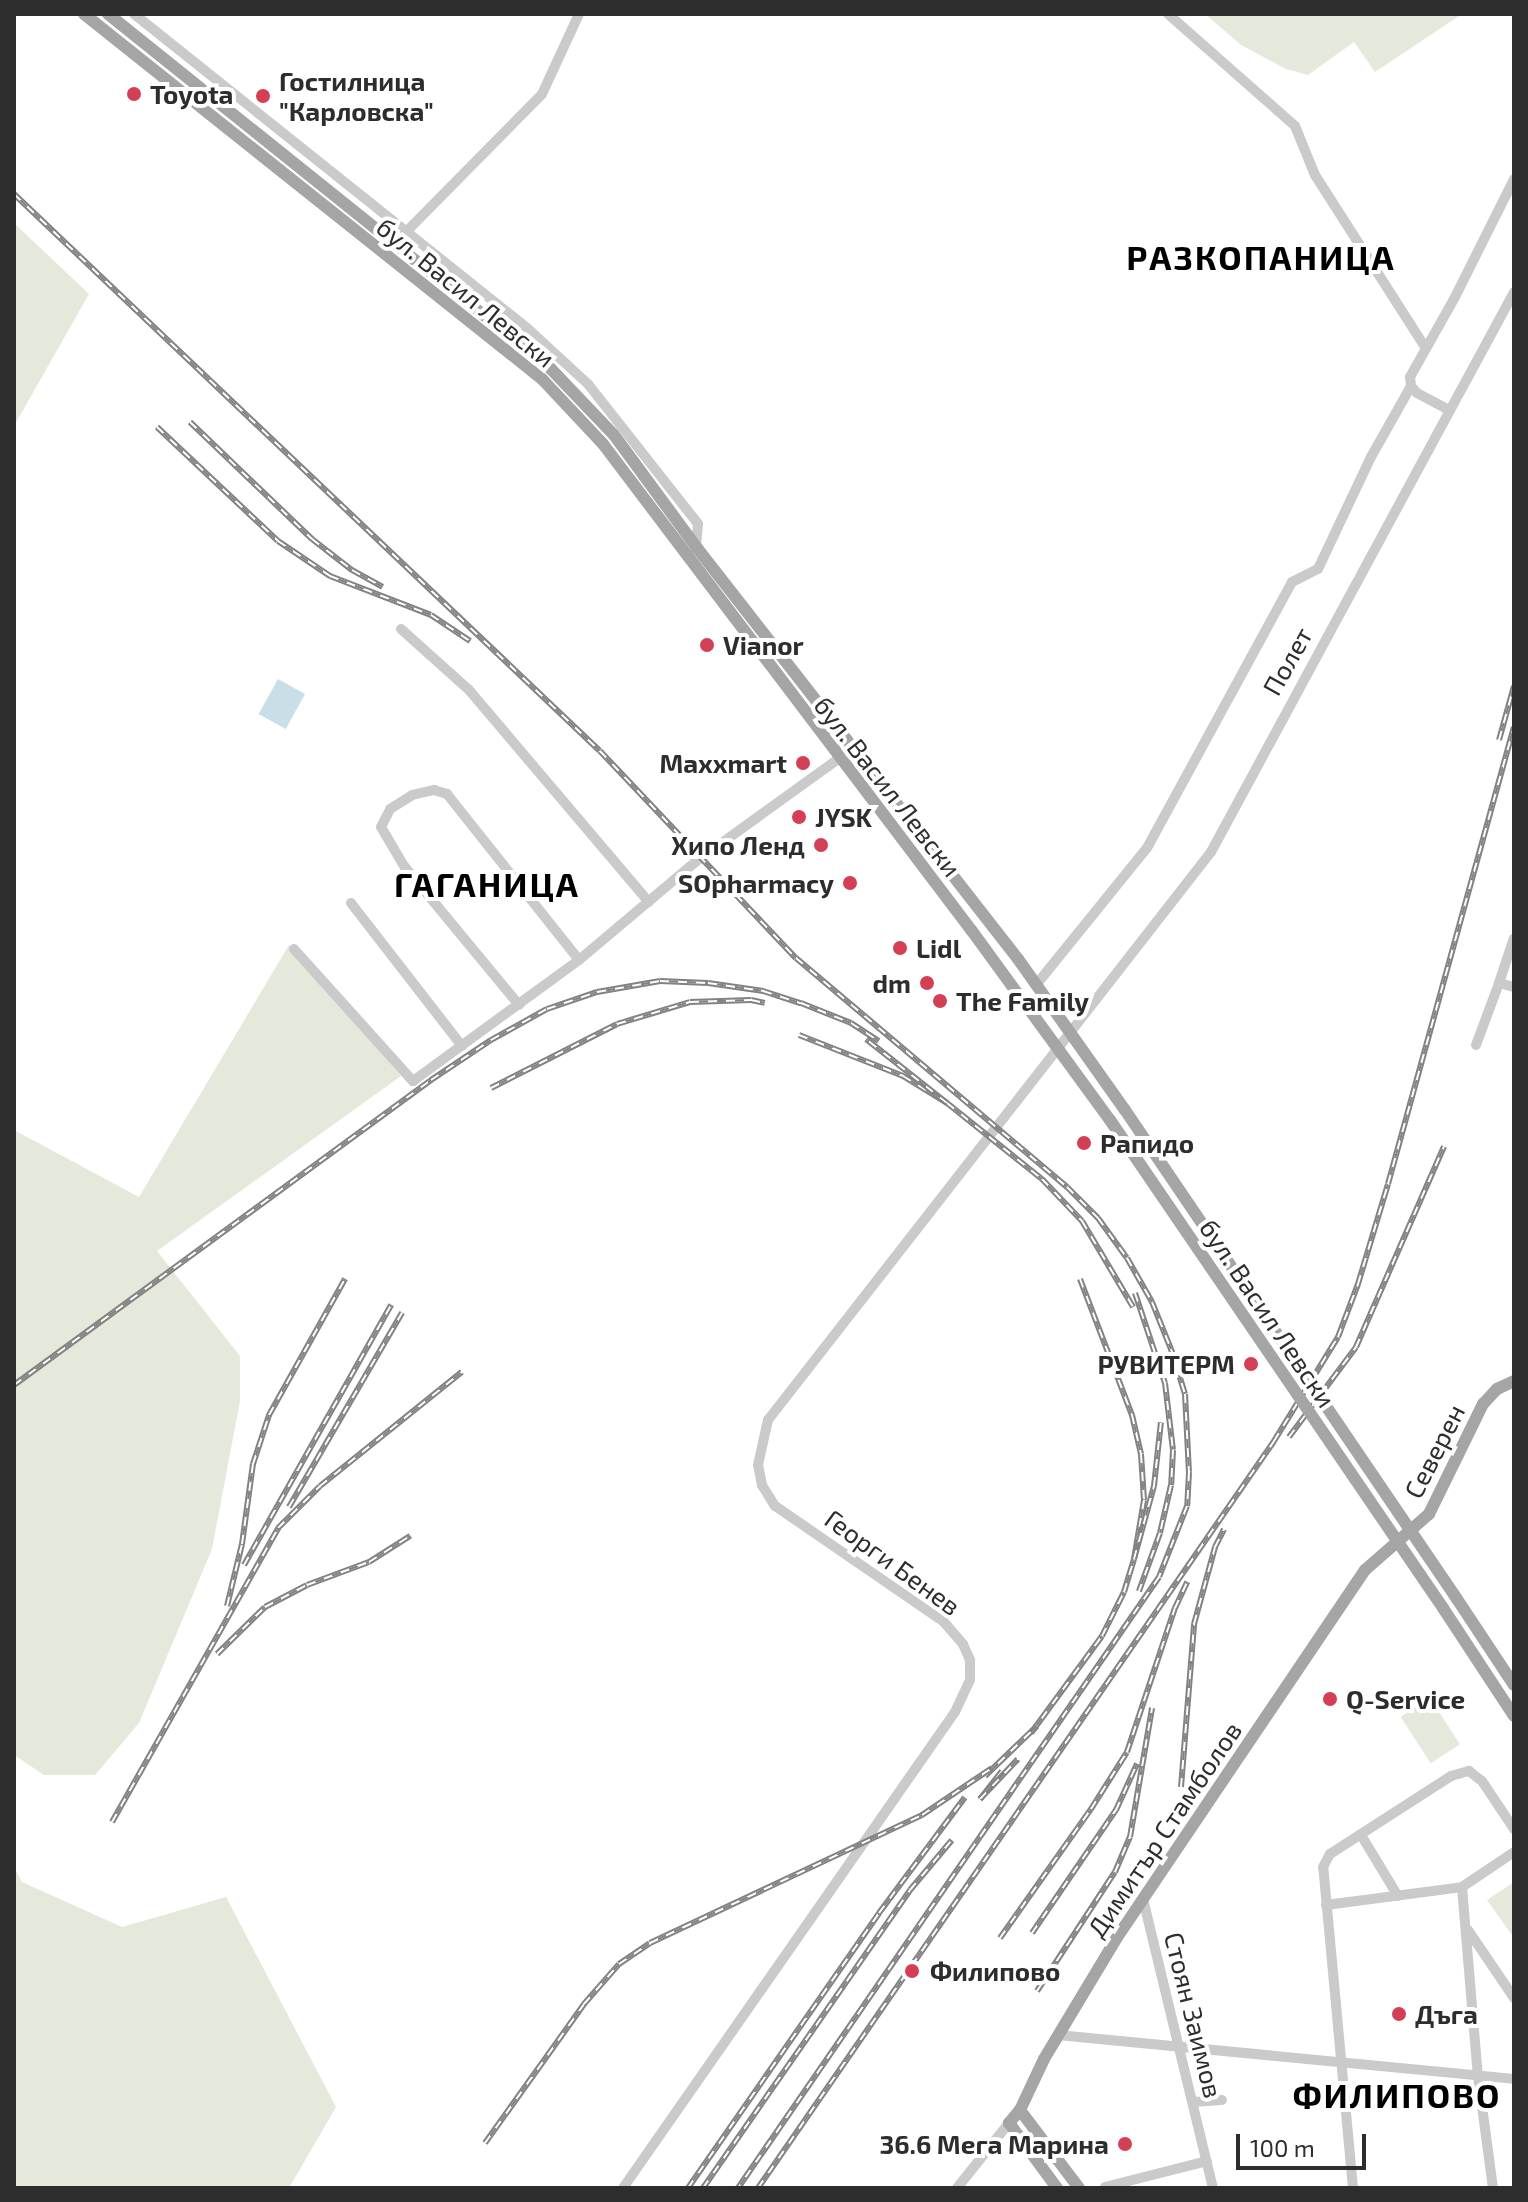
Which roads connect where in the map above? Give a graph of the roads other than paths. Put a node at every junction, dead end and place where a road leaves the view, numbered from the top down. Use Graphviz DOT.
graph roads {
  1 [pos="84,14"];
  2 [pos="108,14"];
  3 [pos="134,14"];
  4 [pos="579,14"];
  5 [pos="1168,14"];
  6 [pos="1514,179"];
  7 [pos="405,233"];
  8 [pos="1514,292"];
  9 [pos="1425,347"];
  10 [pos="1411,386"];
  11 [pos="1449,410"];
  12 [pos="697,548"];
  13 [pos="686,556"];
  14 [pos="401,629"];
  15 [pos="838,759"];
  16 [pos="649,902"];
  17 [pos="351,903"];
  18 [pos="1514,938"];
  19 [pos="294,949"];
  20 [pos="579,960"];
  21 [pos="1499,983"];
  22 [pos="1036,985"];
  23 [pos="1514,987"];
  24 [pos="519,1005"];
  25 [pos="1072,1034"];
  26 [pos="1476,1045"];
  27 [pos="462,1046"];
  28 [pos="1060,1049"];
  29 [pos="1514,1381"];
  30 [pos="1361,1576"];
  31 [pos="1514,1685"];
  32 [pos="1514,1716"];
  33 [pos="1514,1829"];
  34 [pos="1361,1835"];
  35 [pos="1514,1852"];
  36 [pos="1462,1887"];
  37 [pos="1398,1896"];
  38 [pos="1143,1899"];
  39 [pos="1326,1905"];
  40 [pos="1466,1927"];
  41 [pos="1514,1998"];
  42 [pos="1058,2035"];
  43 [pos="1179,2046"];
  44 [pos="1341,2062"];
  45 [pos="1478,2076"];
  46 [pos="1514,2079"];
  47 [pos="1222,2100"];
  48 [pos="1193,2102"];
  49 [pos="1020,2110"];
  50 [pos="1009,2123"];
  51 [pos="1207,2161"];
  52 [pos="1105,2187"];
  53 [pos="623,2188"];
  54 [pos="957,2188"];
  55 [pos="1057,2188"];
  56 [pos="1079,2188"];
  57 [pos="1213,2188"];
  58 [pos="1353,2188"];
  59 [pos="1493,2188"];
  1 -- 13 [label="main road, бул. Васил Левски"];
  2 -- 12 [label="main road, бул. Васил Левски"];
  3 -- 7 [label="street"];
  4 -- 7 [label="street"];
  5 -- 9 [label="street"];
  6 -- 9 [label="street, Полет"];
  7 -- 12 [label="street"];
  8 -- 11 [label="street, Полет"];
  9 -- 10 [label="street, Полет"];
  10 -- 11 [label="street"];
  10 -- 22 [label="street, Полет"];
  11 -- 25 [label="street, Полет"];
  12 -- 13 [label="street"];
  12 -- 22 [label="main road, бул. Васил Левски"];
  13 -- 15 [label="main road, бул. Васил Левски"];
  14 -- 16 [label="street"];
  15 -- 16 [label="street"];
  15 -- 28 [label="main road, бул. Васил Левски"];
  16 -- 20 [label="street"];
  17 -- 27 [label="street"];
  18 -- 21 [label="street"];
  19 -- 27 [label="street"];
  20 -- 24 [label="street"];
  20 -- 24 [label="street"];
  21 -- 23 [label="street"];
  21 -- 26 [label="street"];
  22 -- 25 [label="main road, бул. Васил Левски"];
  24 -- 27 [label="street"];
  25 -- 28 [label="street, Георги Бенев"];
  25 -- 31 [label="main road, бул. Васил Левски, bridge"];
  28 -- 32 [label="main road, бул. Васил Левски, bridge"];
  28 -- 53 [label="street, Георги Бенев"];
  29 -- 30 [label="main road, Северен"];
  30 -- 38 [label="main road, Димитър Стамболов"];
  33 -- 34 [label="street"];
  34 -- 37 [label="street"];
  34 -- 39 [label="street"];
  35 -- 36 [label="street"];
  36 -- 37 [label="street"];
  36 -- 40 [label="street"];
  37 -- 39 [label="street"];
  38 -- 42 [label="main road, Димитър Стамболов"];
  38 -- 43 [label="street, Стоян Заимов"];
  39 -- 44 [label="street"];
  40 -- 41 [label="street"];
  40 -- 45 [label="street"];
  42 -- 43 [label="street"];
  42 -- 49 [label="main road, Димитър Стамболов"];
  43 -- 44 [label="street"];
  43 -- 48 [label="street, Стоян Заимов"];
  44 -- 45 [label="street"];
  44 -- 58 [label="street"];
  45 -- 46 [label="street"];
  45 -- 59 [label="street"];
  47 -- 48 [label="street"];
  48 -- 51 [label="street, Стоян Заимов"];
  49 -- 50 [label="main road, Димитър Стамболов"];
  49 -- 56 [label="main road"];
  50 -- 54 [label="street, Димитър Стамболов"];
  50 -- 55 [label="main road"];
  51 -- 52 [label="street"];
  51 -- 57 [label="street, Стоян Заимов"];
}
